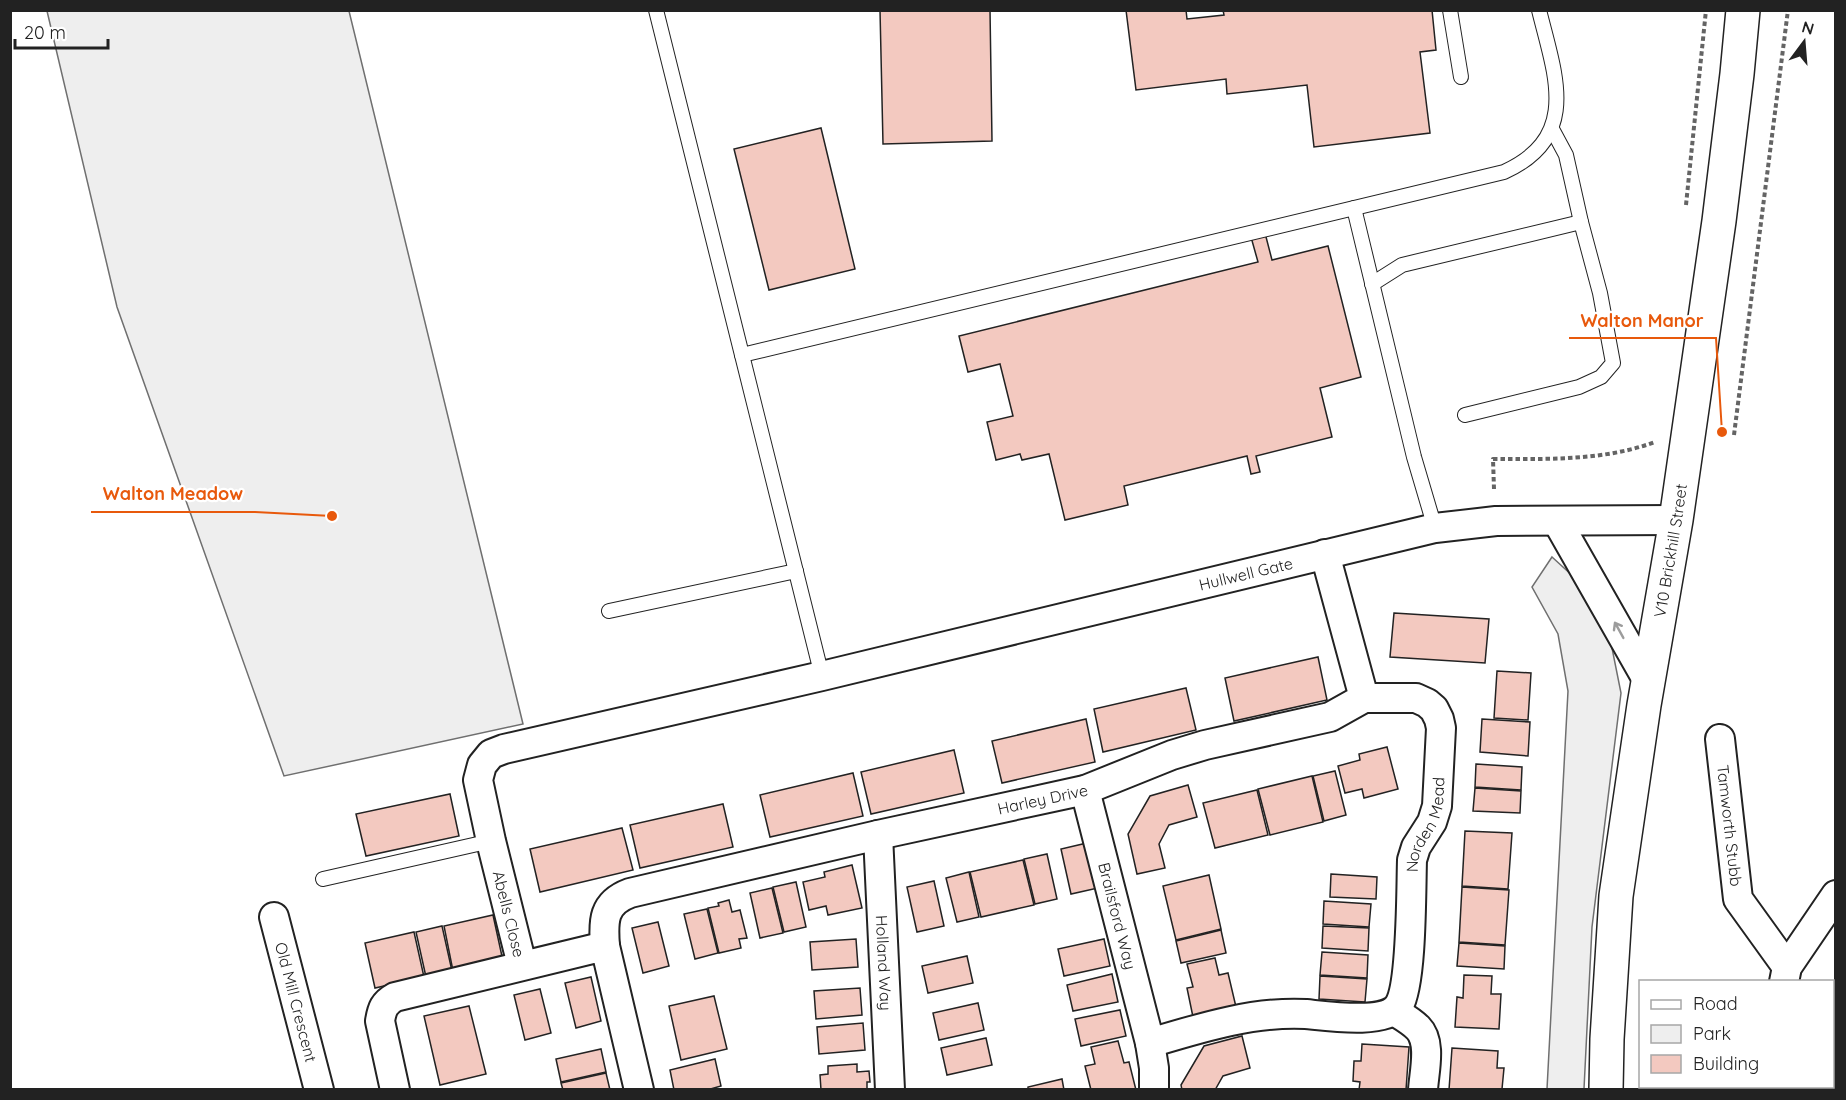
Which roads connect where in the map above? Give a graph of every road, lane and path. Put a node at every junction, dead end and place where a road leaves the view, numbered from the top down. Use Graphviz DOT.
graph roads {
  1 [pos="656,10"];
  2 [pos="1450,10"];
  3 [pos="1539,10"];
  4 [pos="1706,10"];
  5 [pos="1743,10"];
  6 [pos="1788,10"];
  7 [pos="1461,77"];
  8 [pos="1552,129"];
  9 [pos="1354,208"];
  10 [pos="1685,209"];
  11 [pos="1581,222"];
  12 [pos="1372,284"];
  13 [pos="742,355"];
  14 [pos="1465,416"];
  15 [pos="1734,435"];
  16 [pos="1656,441"];
  17 [pos="1494,489"];
  18 [pos="1676,520"];
  19 [pos="1557,521"];
  20 [pos="1435,528"];
  21 [pos="1326,554"];
  22 [pos="796,571"];
  23 [pos="609,611"];
  24 [pos="822,676"];
  25 [pos="1648,681"];
  26 [pos="1364,699"];
  27 [pos="1720,739"];
  28 [pos="1085,790"];
  29 [pos="878,835"];
  30 [pos="491,841"];
  31 [pos="323,879"];
  32 [pos="1836,895"];
  33 [pos="274,917"];
  34 [pos="605,946"];
  35 [pos="522,965"];
  36 [pos="1785,974"];
  37 [pos="1394,1011"];
  38 [pos="1150,1043"];
  39 [pos="319,1089"];
  40 [pos="395,1089"];
  41 [pos="639,1089"];
  42 [pos="890,1089"];
  43 [pos="1154,1089"];
  44 [pos="1423,1089"];
  45 [pos="1606,1089"];
  1 -- 13 [label="lane"];
  2 -- 7 [label="lane"];
  3 -- 8 [label="lane"];
  4 -- 10 [label="path"];
  5 -- 18 [label="street, V10 Brickhill Street"];
  6 -- 15 [label="path"];
  8 -- 9 [label="lane"];
  8 -- 11 [label="lane"];
  9 -- 12 [label="lane"];
  9 -- 13 [label="lane"];
  11 -- 12 [label="lane"];
  11 -- 14 [label="lane"];
  12 -- 20 [label="lane"];
  13 -- 22 [label="lane"];
  16 -- 17 [label="path"];
  18 -- 19 [label="street, Hullwell Gate"];
  18 -- 25 [label="street, V10 Brickhill Street"];
  19 -- 20 [label="street, Hullwell Gate"];
  25 -- 19 [label="street, one-way"];
  20 -- 21 [label="street, Hullwell Gate"];
  21 -- 24 [label="street, Hullwell Gate"];
  21 -- 26 [label="street"];
  22 -- 23 [label="lane"];
  22 -- 24 [label="lane"];
  24 -- 30 [label="street, Hullwell Gate"];
  25 -- 45 [label="street, V10 Brickhill Street"];
  26 -- 28 [label="street, Harley Drive"];
  26 -- 37 [label="street, Norden Mead"];
  27 -- 36 [label="street, Tamworth Stubb"];
  28 -- 29 [label="street, Harley Drive"];
  28 -- 38 [label="street, Brailsford Way"];
  29 -- 34 [label="street, Harley Drive"];
  29 -- 42 [label="street, Holland Way"];
  30 -- 31 [label="lane"];
  30 -- 35 [label="street, Abells Close"];
  32 -- 36 [label="street, Tamworth Stubb"];
  33 -- 39 [label="street, Old Mill Crescent"];
  34 -- 35 [label="street"];
  34 -- 41 [label="street, Harley Drive"];
  35 -- 40 [label="street, Abells Close"];
  37 -- 38 [label="street"];
  37 -- 44 [label="street"];
  38 -- 43 [label="street"];
}
